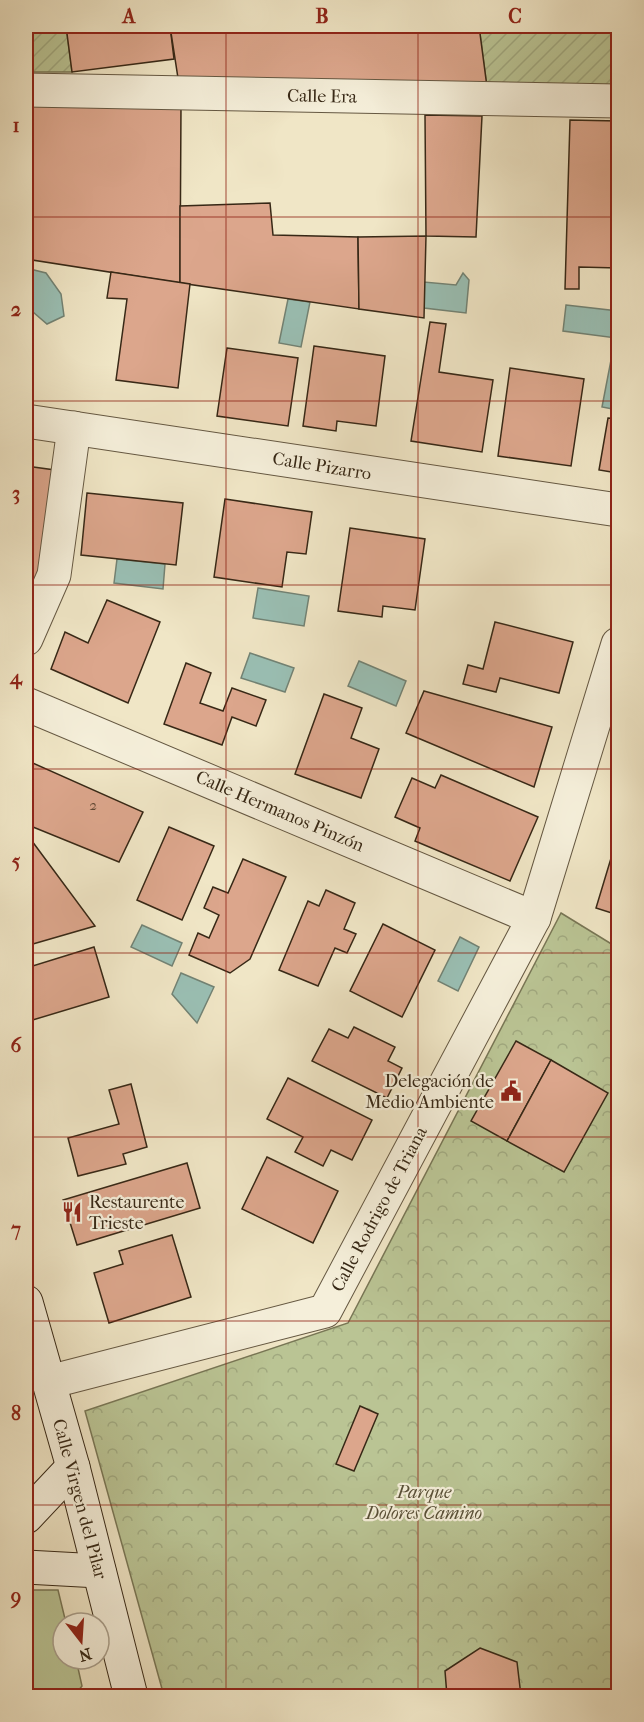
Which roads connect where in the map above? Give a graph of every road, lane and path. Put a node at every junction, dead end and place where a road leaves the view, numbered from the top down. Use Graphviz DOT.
graph roads {
  1 [pos="26,90"];
  2 [pos="618,101"];
  3 [pos="26,421"];
  4 [pos="74,428"];
  5 [pos="618,510"];
  6 [pos="26,639"];
  7 [pos="618,644"];
  8 [pos="26,704"];
  9 [pos="534,918"];
  10 [pos="26,1302"];
  11 [pos="49,1382"];
  12 [pos="73,1467"];
  13 [pos="26,1517"];
  14 [pos="26,1567"];
  15 [pos="99,1571"];
  16 [pos="131,1696"];
  1 -- 2 [label="street, Calle Era"];
  3 -- 4 [label="street, Calle Pizarro"];
  4 -- 5 [label="street, Calle Pizarro"];
  4 -- 6 [label="street"];
  7 -- 9 [label="street, Calle Rodrigo de Triana"];
  8 -- 9 [label="street, Calle Hermanos Pinzón"];
  9 -- 11 [label="street, Calle Rodrigo de Triana"];
  10 -- 11 [label="street, Calle Virgen del Pilar"];
  11 -- 12 [label="street, Calle Virgen del Pilar"];
  12 -- 13 [label="street"];
  12 -- 15 [label="street, Calle Virgen del Pilar"];
  14 -- 15 [label="street"];
  15 -- 16 [label="street, Calle Virgen del Pilar"];
}
